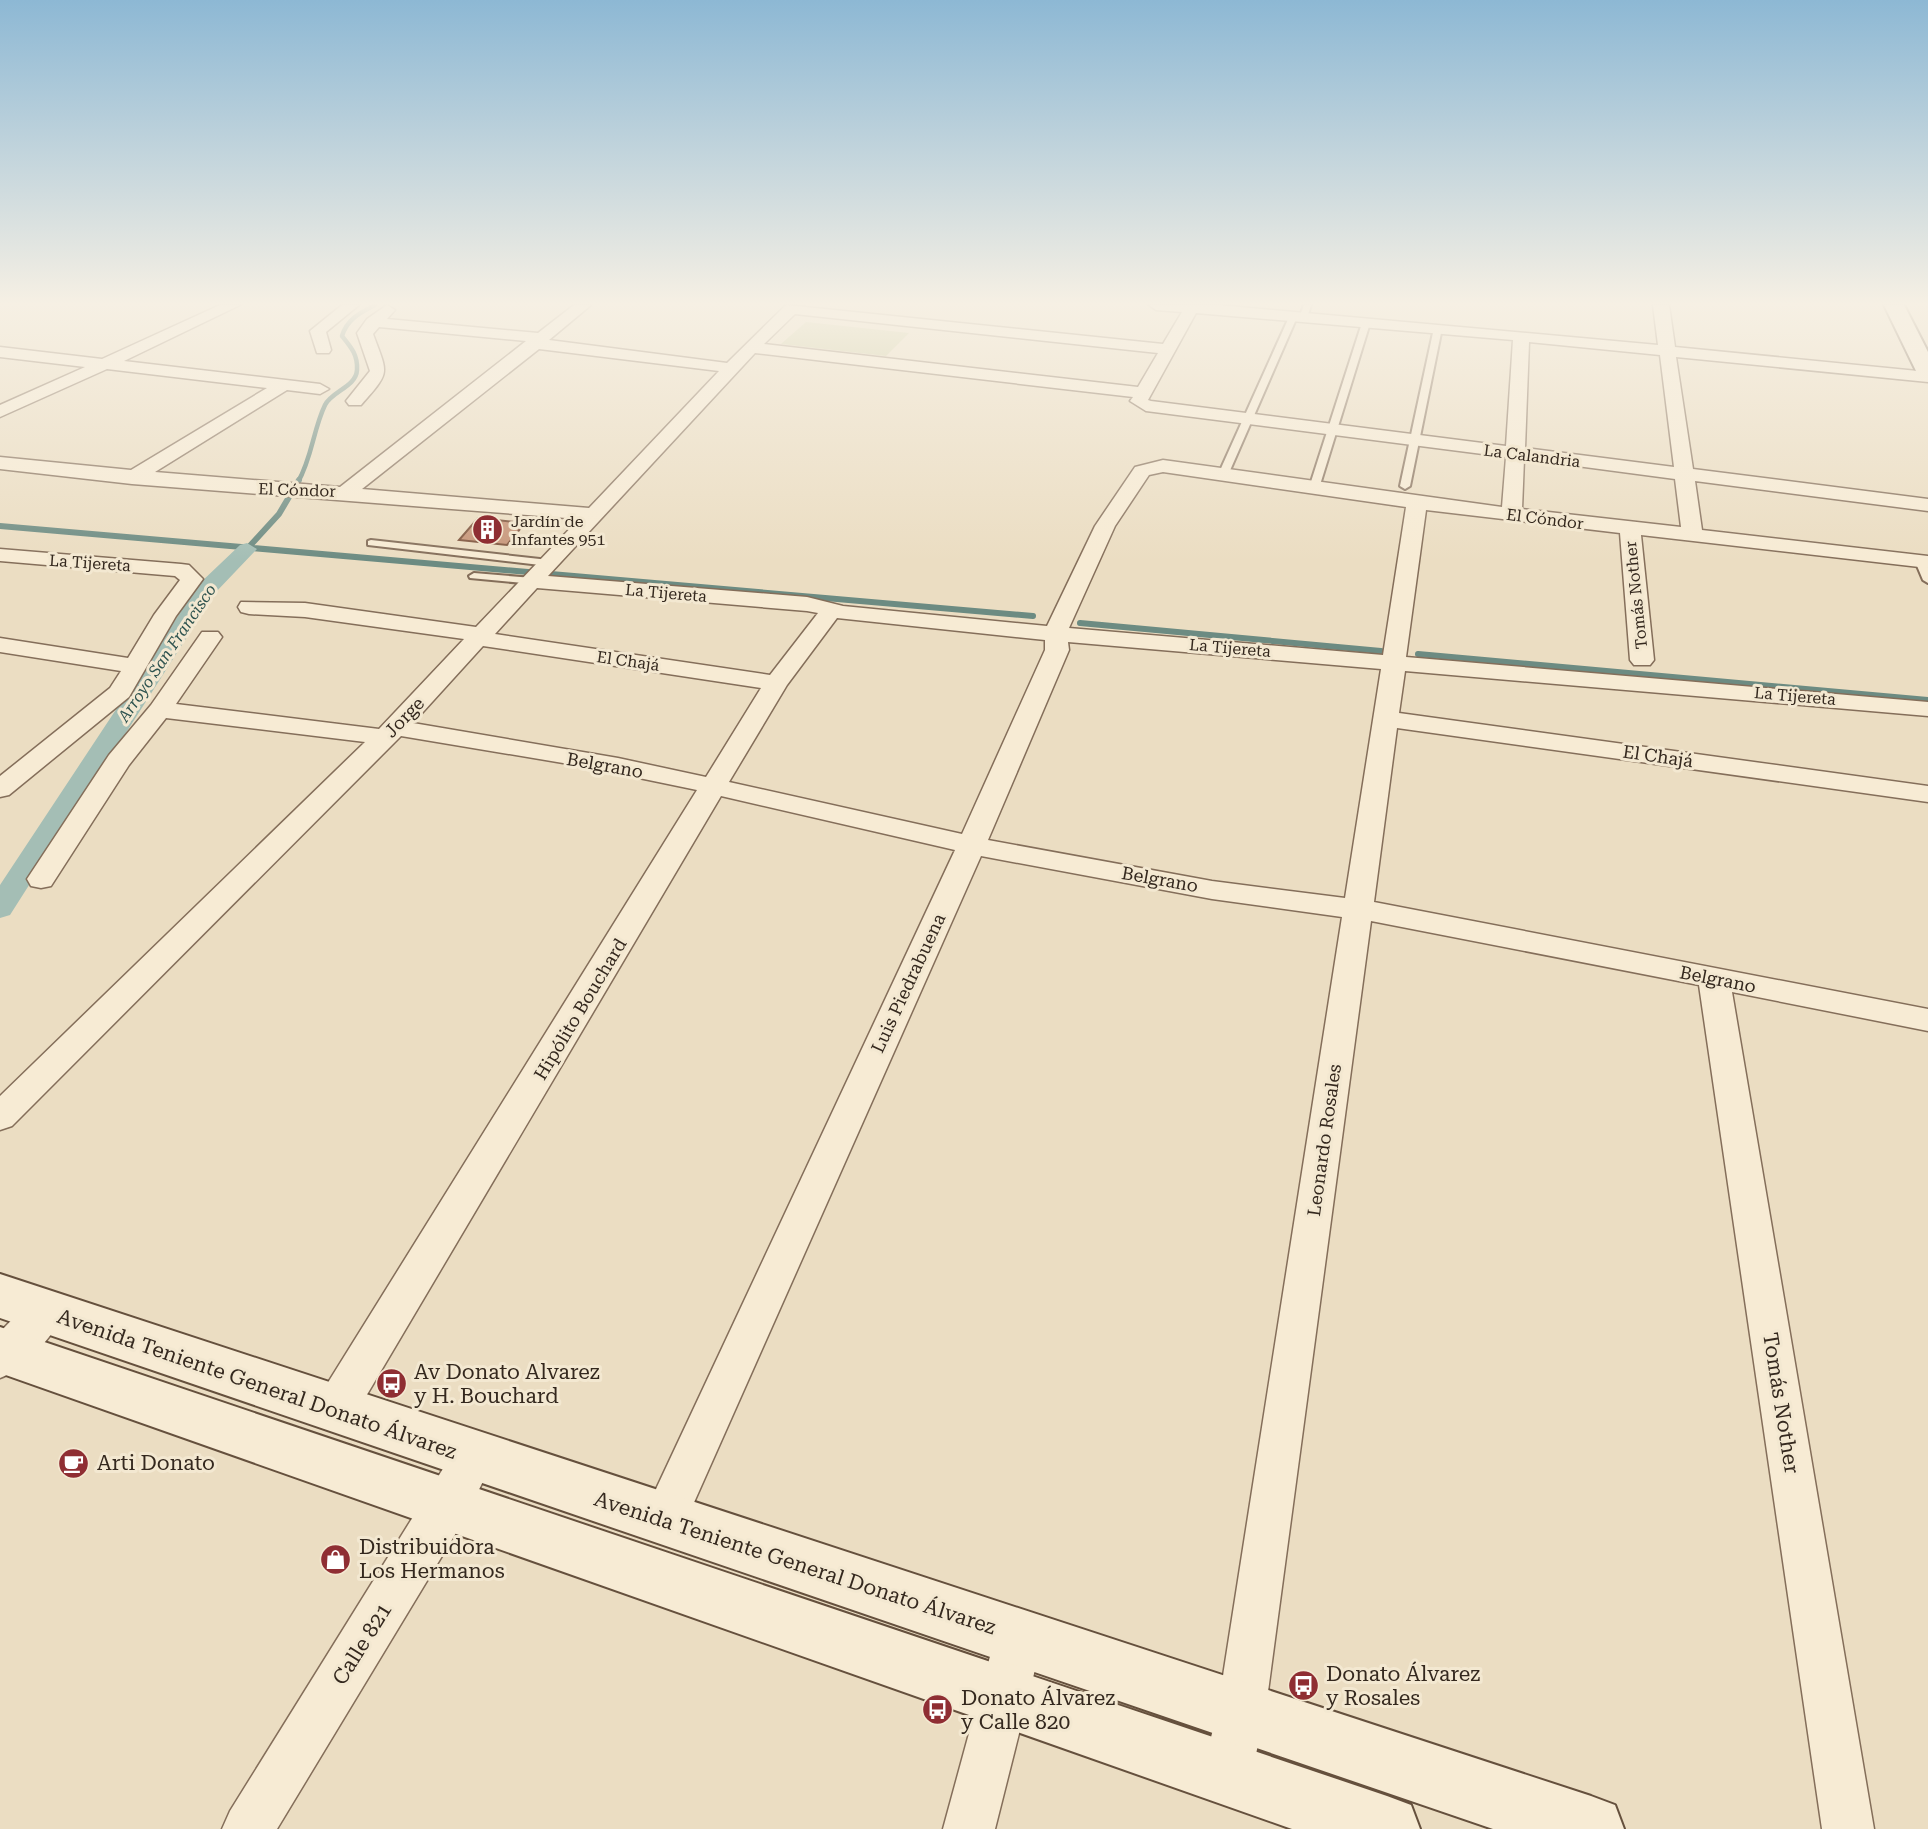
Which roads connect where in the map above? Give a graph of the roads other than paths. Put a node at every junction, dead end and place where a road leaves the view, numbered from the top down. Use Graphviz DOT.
graph roads {
  1 [pos="48,390"];
  2 [pos="275,390"];
  3 [pos="365,390"];
  4 [pos="474,390"];
  5 [pos="711,390"];
  6 [pos="1105,390"];
  7 [pos="1145,390"];
  8 [pos="1263,390"];
  9 [pos="1344,390"];
  10 [pos="1422,390"];
  11 [pos="1518,390"];
  12 [pos="1673,390"];
  13 [pos="1141,397"];
  14 [pos="355,401"];
  15 [pos="0,412"];
  16 [pos="1249,420"];
  17 [pos="1331,430"];
  18 [pos="1413,441"];
  19 [pos="1514,454"];
  20 [pos="0,463"];
  21 [pos="1163,466"];
  22 [pos="1223,474"];
  23 [pos="1683,474"];
  24 [pos="132,478"];
  25 [pos="1314,488"];
  26 [pos="347,491"];
  27 [pos="1411,494"];
  28 [pos="1928,505"];
  29 [pos="594,514"];
  30 [pos="1512,515"];
  31 [pos="1630,530"];
  32 [pos="1692,533"];
  33 [pos="371,543"];
  34 [pos="6,560"];
  35 [pos="1925,568"];
  36 [pos="541,572"];
  37 [pos="474,576"];
  38 [pos="249,607"];
  39 [pos="831,611"];
  40 [pos="1056,634"];
  41 [pos="210,637"];
  42 [pos="481,637"];
  43 [pos="0,645"];
  44 [pos="1642,660"];
  45 [pos="1396,662"];
  46 [pos="137,666"];
  47 [pos="776,683"];
  48 [pos="1928,709"];
  49 [pos="160,710"];
  50 [pos="1387,719"];
  51 [pos="389,732"];
  52 [pos="0,759"];
  53 [pos="28,764"];
  54 [pos="715,788"];
  55 [pos="0,789"];
  56 [pos="1928,794"];
  57 [pos="972,844"];
  58 [pos="41,879"];
  59 [pos="1357,910"];
  60 [pos="1714,978"];
  61 [pos="1928,1020"];
  62 [pos="0,1117"];
  63 [pos="10,1334"];
  64 [pos="334,1411"];
  65 [pos="461,1480"];
  66 [pos="664,1519"];
  67 [pos="1019,1638"];
  68 [pos="1005,1696"];
  69 [pos="1241,1713"];
  70 [pos="1226,1776"];
  71 [pos="248,1829"];
  72 [pos="969,1829"];
  73 [pos="1387,1829"];
  74 [pos="1591,1829"];
  75 [pos="1848,1829"];
  1 -- 15 [label="street"];
  2 -- 24 [label="street"];
  3 -- 14 [label="street"];
  4 -- 26 [label="street"];
  5 -- 29 [label="street, Jorge"];
  6 -- 13 [label="street, La Calandria"];
  7 -- 13 [label="street"];
  8 -- 16 [label="lane"];
  9 -- 17 [label="lane"];
  10 -- 18 [label="lane"];
  11 -- 19 [label="street"];
  12 -- 23 [label="street"];
  13 -- 16 [label="street, La Calandria"];
  16 -- 17 [label="street, La Calandria"];
  16 -- 22 [label="lane"];
  17 -- 18 [label="street, La Calandria"];
  17 -- 25 [label="lane"];
  18 -- 19 [label="street, La Calandria"];
  18 -- 27 [label="lane"];
  19 -- 23 [label="street, La Calandria"];
  19 -- 30 [label="street"];
  20 -- 24 [label="street, El Cóndor"];
  21 -- 22 [label="street, El Cóndor"];
  21 -- 40 [label="street, Luis Piedrabuena"];
  22 -- 25 [label="street, El Cóndor"];
  23 -- 28 [label="street, La Calandria"];
  23 -- 32 [label="street"];
  24 -- 26 [label="street, El Cóndor"];
  25 -- 27 [label="street, El Cóndor"];
  26 -- 29 [label="street, El Cóndor"];
  27 -- 30 [label="street, El Cóndor"];
  27 -- 45 [label="street, Leonardo Rosales"];
  29 -- 36 [label="street, Jorge"];
  30 -- 31 [label="street, El Cóndor"];
  31 -- 32 [label="street, El Cóndor"];
  31 -- 44 [label="street, Tomás Nother"];
  32 -- 35 [label="street, El Cóndor"];
  33 -- 36 [label="lane"];
  34 -- 46 [label="street, La Tijereta"];
  36 -- 37 [label="lane"];
  36 -- 39 [label="street, La Tijereta"];
  36 -- 42 [label="street, Jorge"];
  38 -- 42 [label="street, El Chajá"];
  39 -- 40 [label="street, La Tijereta"];
  39 -- 47 [label="street, Hipólito Bouchard"];
  40 -- 45 [label="street, La Tijereta"];
  40 -- 57 [label="street, Luis Piedrabuena"];
  41 -- 49 [label="street"];
  42 -- 47 [label="street, El Chajá"];
  42 -- 51 [label="street, Jorge"];
  43 -- 46 [label="street"];
  45 -- 48 [label="street, La Tijereta"];
  45 -- 50 [label="street, Leonardo Rosales"];
  46 -- 53 [label="street"];
  47 -- 54 [label="street, Hipólito Bouchard"];
  49 -- 51 [label="street, Belgrano"];
  49 -- 58 [label="street"];
  50 -- 56 [label="street, El Chajá"];
  50 -- 59 [label="street, Leonardo Rosales"];
  51 -- 54 [label="street, Belgrano"];
  51 -- 62 [label="street, Jorge"];
  52 -- 53 [label="street"];
  53 -- 55 [label="street"];
  54 -- 57 [label="street, Belgrano"];
  54 -- 64 [label="street, Hipólito Bouchard"];
  57 -- 59 [label="street, Belgrano"];
  57 -- 66 [label="street, Luis Piedrabuena"];
  59 -- 60 [label="street, Belgrano"];
  59 -- 69 [label="street, Leonardo Rosales"];
  60 -- 61 [label="street, Belgrano"];
  60 -- 75 [label="street, Tomás Nother"];
  63 -- 64 [label="main road, Avenida Teniente General Donato Álvarez"];
  63 -- 65 [label="main road, Avenida Teniente General Donato Álvarez"];
  64 -- 65 [label="main road, Avenida Teniente General Donato Álvarez"];
  65 -- 66 [label="main road, Avenida Teniente General Donato Álvarez"];
  65 -- 68 [label="main road, Avenida Teniente General Donato Álvarez"];
  65 -- 71 [label="street, Calle 821"];
  66 -- 67 [label="main road, Avenida Teniente General Donato Álvarez"];
  67 -- 68 [label="street"];
  67 -- 69 [label="main road, Avenida Teniente General Donato Álvarez"];
  68 -- 70 [label="main road, Avenida Teniente General Donato Álvarez"];
  68 -- 72 [label="street"];
  69 -- 70 [label="street, Leonardo Rosales"];
  69 -- 74 [label="main road, Avenida Teniente General Donato Álvarez"];
  70 -- 73 [label="main road, Avenida Teniente General Donato Álvarez"];
}
